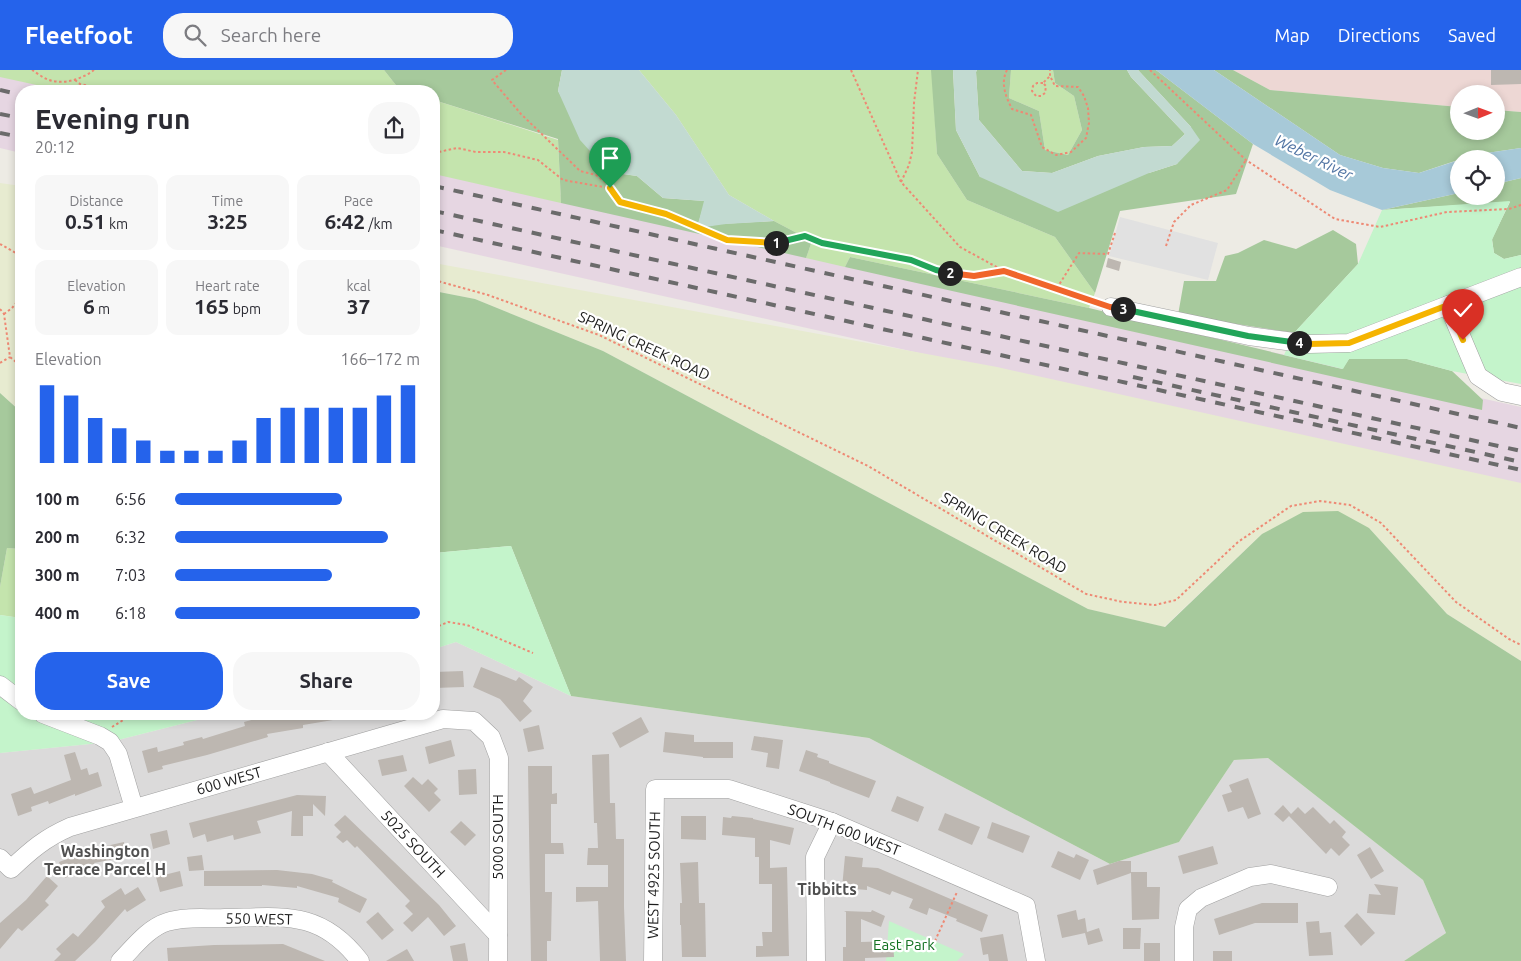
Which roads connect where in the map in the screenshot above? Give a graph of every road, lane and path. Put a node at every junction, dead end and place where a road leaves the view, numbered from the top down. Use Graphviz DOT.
graph roads {
  1 [pos="32,70"];
  2 [pos="94,70"];
  3 [pos="506,70"];
  4 [pos="851,70"];
  5 [pos="918,70"];
  6 [pos="1007,70"];
  7 [pos="1050,70"];
  8 [pos="1150,70"];
  9 [pos="1050,76"];
  10 [pos="75,80"];
  11 [pos="1043,83"];
  12 [pos="84,85"];
  13 [pos="440,152"];
  14 [pos="1246,160"];
  15 [pos="901,182"];
  16 [pos="610,188"];
  17 [pos="1521,205"];
  18 [pos="1115,234"];
  19 [pos="0,244"];
  20 [pos="1166,246"];
  21 [pos="15,253"];
  22 [pos="1004,271"];
  23 [pos="1521,277"];
  24 [pos="440,282"];
  25 [pos="1058,288"];
  26 [pos="15,304"];
  27 [pos="1448,305"];
  28 [pos="1110,307"];
  29 [pos="0,309"];
  30 [pos="4,314"];
  31 [pos="10,357"];
  32 [pos="15,361"];
  33 [pos="0,363"];
  34 [pos="1521,396"];
  35 [pos="440,625"];
  36 [pos="1521,645"];
  37 [pos="533,653"];
  38 [pos="0,685"];
  39 [pos="15,696"];
  40 [pos="57,720"];
  41 [pos="440,720"];
  42 [pos="440,720"];
  43 [pos="474,721"];
  44 [pos="328,752"];
  45 [pos="655,789"];
  46 [pos="134,808"];
  47 [pos="832,822"];
  48 [pos="4,869"];
  49 [pos="960,885"];
  50 [pos="1328,887"];
  51 [pos="498,935"];
  52 [pos="935,941"];
  53 [pos="120,961"];
  54 [pos="360,961"];
  55 [pos="498,961"];
  56 [pos="652,961"];
  57 [pos="816,961"];
  58 [pos="1036,961"];
  59 [pos="1184,961"];
  1 -- 10 [label="path"];
  2 -- 10 [label="path"];
  3 -- 16 [label="path"];
  4 -- 15 [label="path"];
  5 -- 15 [label="path"];
  6 -- 9 [label="path"];
  7 -- 9 [label="path"];
  8 -- 14 [label="path"];
  9 -- 11 [label="path"];
  10 -- 12 [label="path"];
  11 -- 11 [label="path"];
  13 -- 16 [label="path"];
  14 -- 17 [label="path"];
  14 -- 20 [label="path"];
  15 -- 22 [label="path"];
  16 -- 22 [label="path"];
  18 -- 25 [label="path"];
  19 -- 21 [label="path"];
  22 -- 25 [label="path"];
  23 -- 27 [label="street"];
  24 -- 36 [label="path, SPRING CREEK ROAD"];
  25 -- 28 [label="path"];
  26 -- 30 [label="path"];
  27 -- 28 [label="street"];
  27 -- 34 [label="street"];
  29 -- 30 [label="path"];
  30 -- 31 [label="path"];
  31 -- 32 [label="path"];
  31 -- 33 [label="path"];
  35 -- 37 [label="path"];
  38 -- 39 [label="street"];
  40 -- 46 [label="street"];
  41 -- 43 [label="street, 600 WEST"];
  42 -- 44 [label="street, 600 WEST"];
  43 -- 51 [label="street, 5000 SOUTH"];
  44 -- 46 [label="street, 600 WEST"];
  44 -- 51 [label="street, 5025 SOUTH"];
  45 -- 47 [label="street, SOUTH 600 WEST"];
  45 -- 56 [label="street, WEST 4925 SOUTH"];
  46 -- 48 [label="street, 600 WEST"];
  47 -- 57 [label="street"];
  47 -- 58 [label="street, SOUTH 600 WEST"];
  49 -- 52 [label="path"];
  50 -- 59 [label="street"];
  51 -- 55 [label="street, 5000 SOUTH"];
  53 -- 54 [label="street, 550 WEST"];
}
